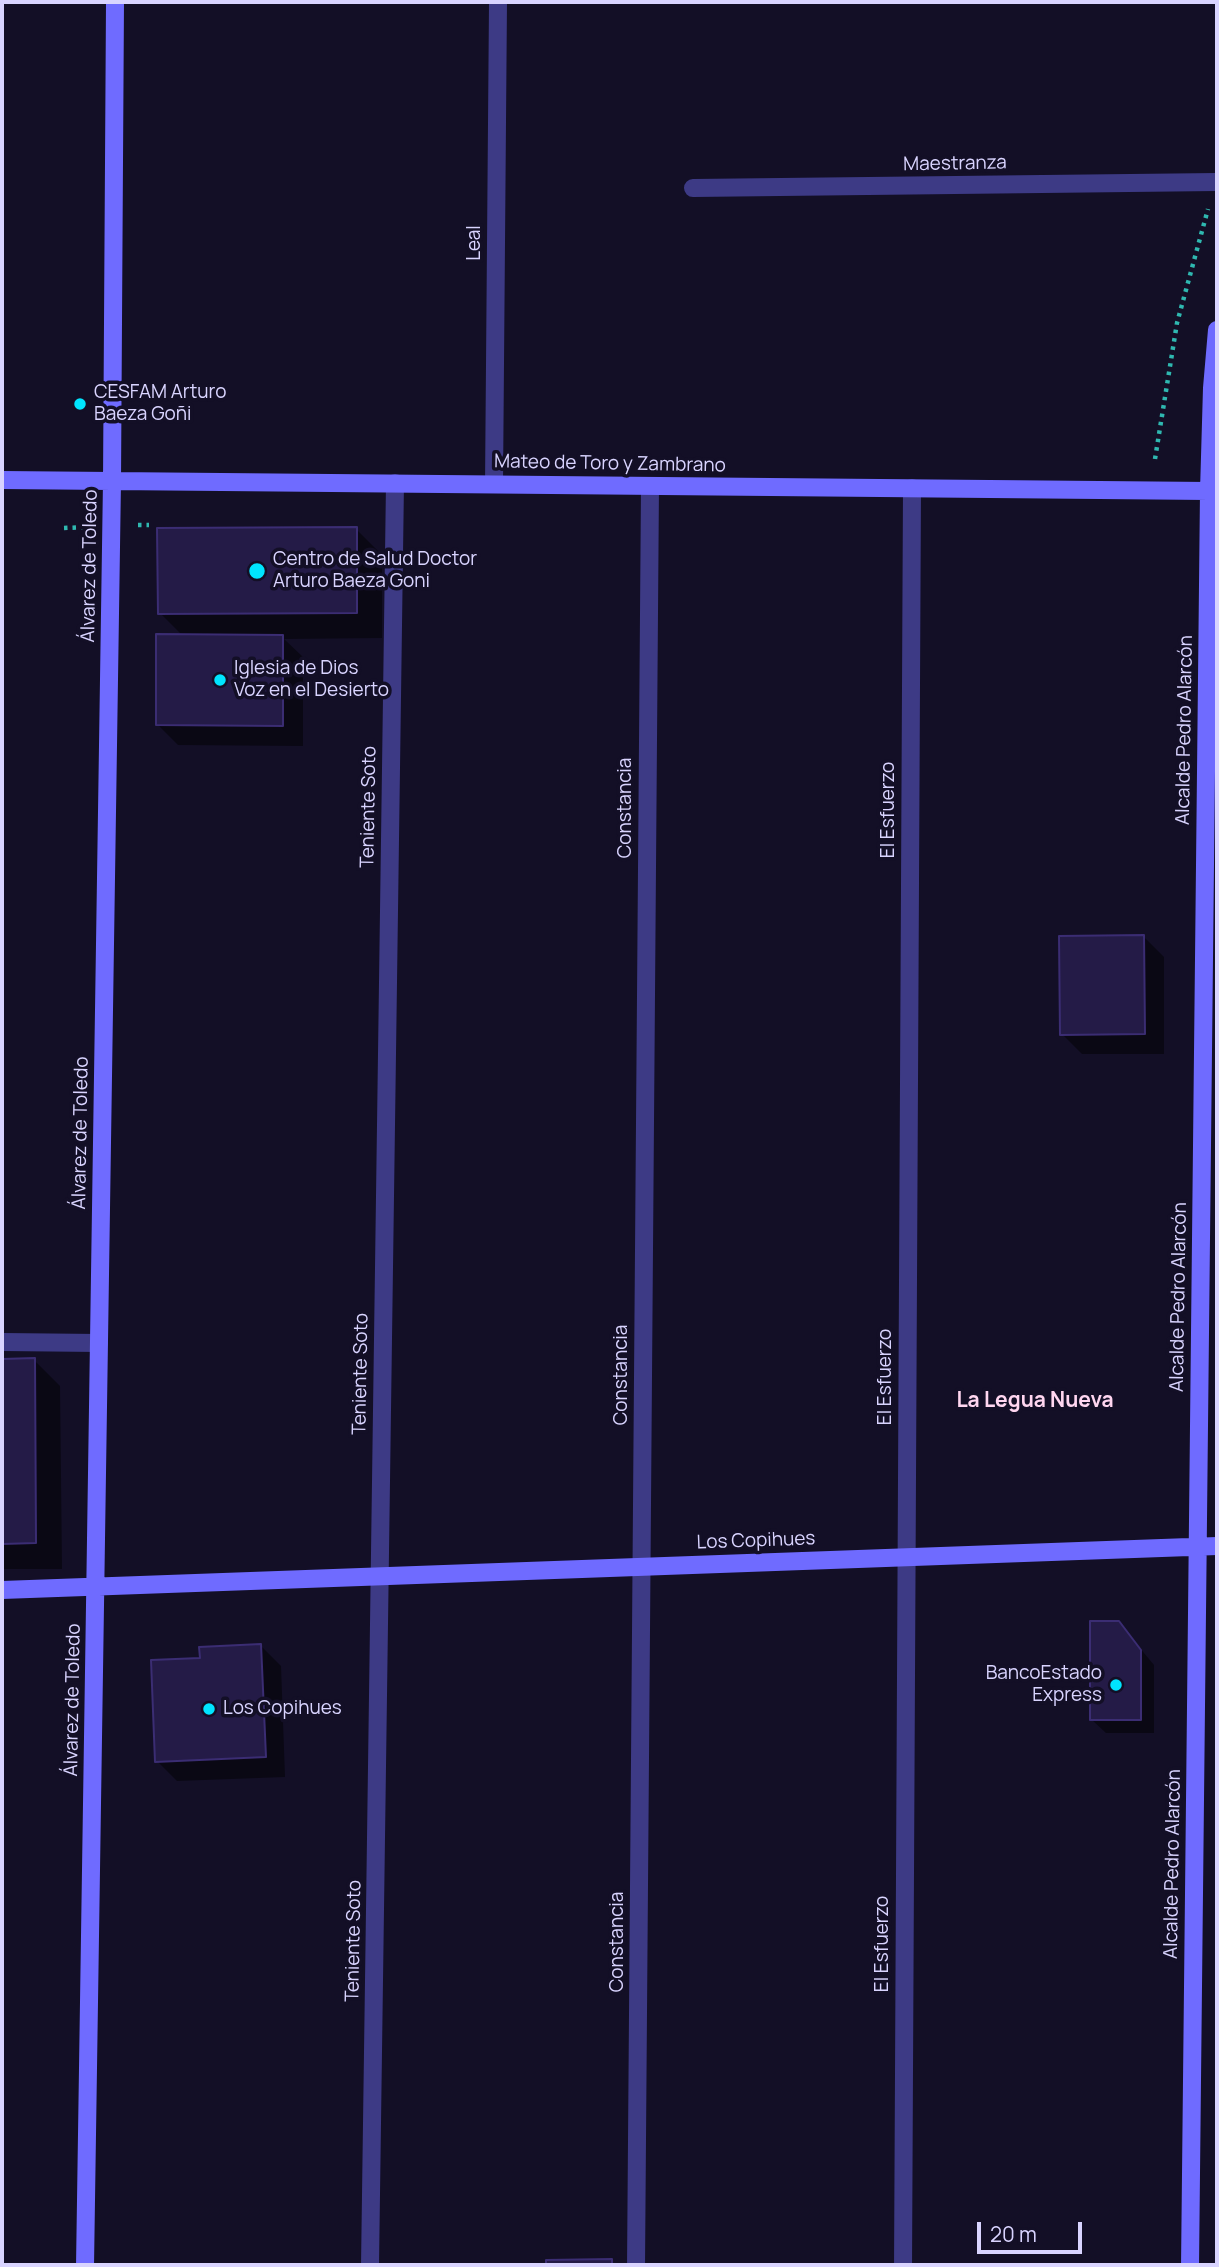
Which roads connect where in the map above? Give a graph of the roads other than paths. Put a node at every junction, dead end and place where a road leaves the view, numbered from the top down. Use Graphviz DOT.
graph roads {
  1 [pos="115,2"];
  2 [pos="498,2"];
  3 [pos="1217,182"];
  4 [pos="693,188"];
  5 [pos="1217,330"];
  6 [pos="2,480"];
  7 [pos="112,481"];
  8 [pos="395,484"];
  9 [pos="494,484"];
  10 [pos="650,486"];
  11 [pos="912,488"];
  12 [pos="1213,492"];
  13 [pos="1212,765"];
  14 [pos="2,1342"];
  15 [pos="99,1343"];
  16 [pos="1197,1546"];
  17 [pos="1217,1546"];
  18 [pos="906,1557"];
  19 [pos="641,1567"];
  20 [pos="380,1576"];
  21 [pos="96,1587"];
  22 [pos="2,1590"];
  23 [pos="85,2265"];
  24 [pos="370,2265"];
  25 [pos="636,2265"];
  26 [pos="903,2265"];
  27 [pos="1190,2265"];
  1 -- 7 [label="street, Álvarez de Toledo"];
  2 -- 9 [label="street, Leal"];
  3 -- 4 [label="street, Maestranza"];
  5 -- 12 [label="street, Alcalde Pedro Alarcón"];
  6 -- 7 [label="street, Mateo de Toro y Zambrano"];
  7 -- 8 [label="street, Mateo de Toro y Zambrano"];
  7 -- 15 [label="street, Álvarez de Toledo"];
  8 -- 9 [label="street, Mateo de Toro y Zambrano"];
  8 -- 20 [label="street, Teniente Soto"];
  9 -- 10 [label="street, Mateo de Toro y Zambrano"];
  10 -- 11 [label="street, Mateo de Toro y Zambrano"];
  10 -- 19 [label="street, Constancia"];
  11 -- 12 [label="street, Mateo de Toro y Zambrano"];
  11 -- 18 [label="street, El Esfuerzo"];
  12 -- 13 [label="street, Alcalde Pedro Alarcón"];
  13 -- 16 [label="street, Alcalde Pedro Alarcón"];
  14 -- 15 [label="street"];
  15 -- 21 [label="street, Álvarez de Toledo"];
  16 -- 17 [label="street, Los Copihues"];
  16 -- 18 [label="street, Los Copihues"];
  16 -- 27 [label="street, Alcalde Pedro Alarcón"];
  18 -- 19 [label="street, Los Copihues"];
  18 -- 26 [label="street, El Esfuerzo"];
  19 -- 20 [label="street, Los Copihues"];
  19 -- 25 [label="street, Constancia"];
  20 -- 21 [label="street, Los Copihues"];
  20 -- 24 [label="street, Teniente Soto"];
  21 -- 22 [label="street, Los Copihues"];
  21 -- 23 [label="street, Álvarez de Toledo"];
}
